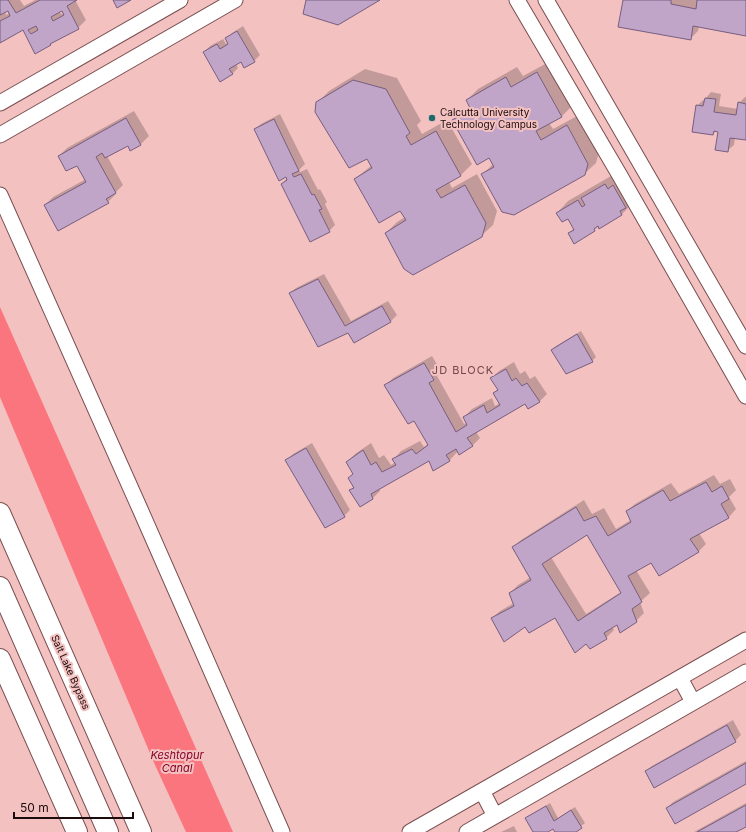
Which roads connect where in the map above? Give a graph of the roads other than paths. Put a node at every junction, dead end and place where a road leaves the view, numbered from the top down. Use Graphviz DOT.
graph roads {
  1 [pos="180,0"];
  2 [pos="235,0"];
  3 [pos="517,0"];
  4 [pos="546,0"];
  5 [pos="0,104"];
  6 [pos="0,135"];
  7 [pos="0,195"];
  8 [pos="746,346"];
  9 [pos="746,396"];
  10 [pos="0,513"];
  11 [pos="0,587"];
  12 [pos="746,640"];
  13 [pos="0,659"];
  14 [pos="746,672"];
  15 [pos="680,678"];
  16 [pos="693,702"];
  17 [pos="482,791"];
  18 [pos="495,816"];
  19 [pos="77,832"];
  20 [pos="108,832"];
  21 [pos="141,832"];
  22 [pos="282,832"];
  23 [pos="410,832"];
  24 [pos="467,832"];
  1 -- 5 [label="street"];
  2 -- 6 [label="street"];
  3 -- 9 [label="street"];
  4 -- 8 [label="street"];
  7 -- 22 [label="street"];
  10 -- 21 [label="main road, Salt Lake Bypass"];
  11 -- 20 [label="main road"];
  12 -- 15 [label="street"];
  13 -- 19 [label="main road"];
  14 -- 16 [label="street"];
  15 -- 16 [label="street"];
  15 -- 17 [label="street"];
  16 -- 18 [label="street"];
  17 -- 18 [label="street"];
  17 -- 23 [label="street"];
  18 -- 24 [label="street"];
}
